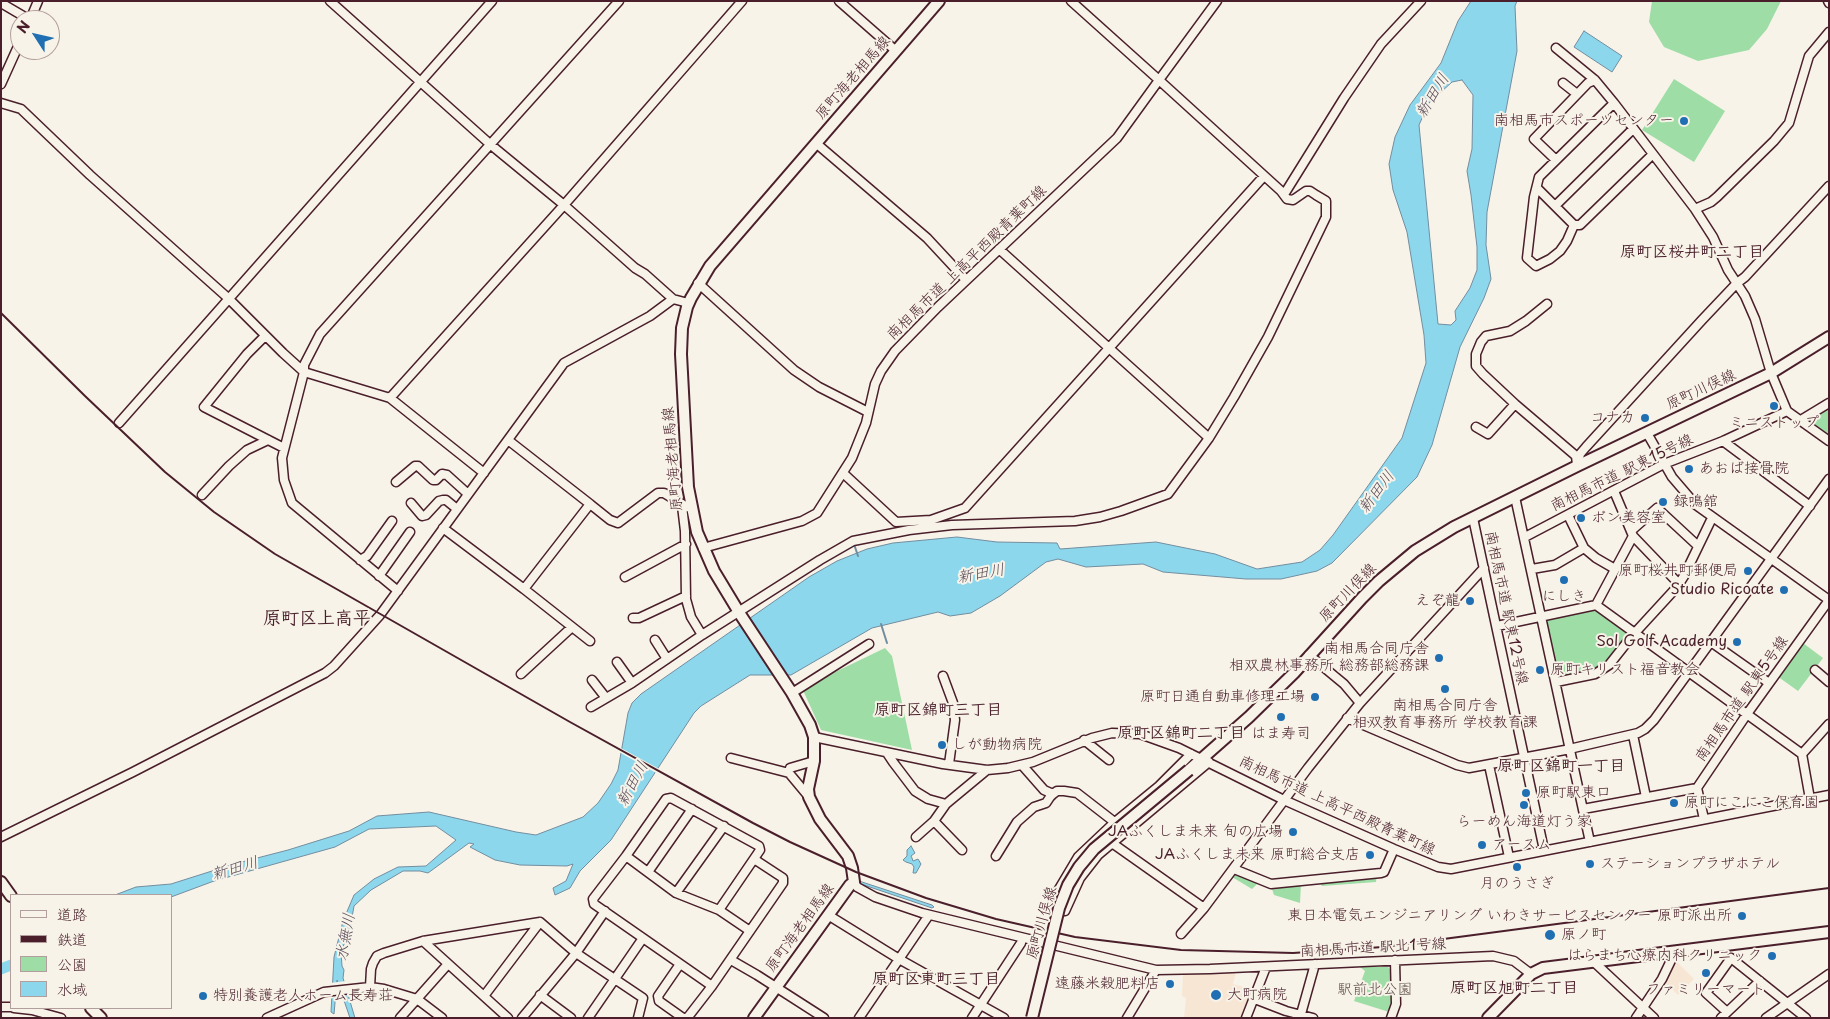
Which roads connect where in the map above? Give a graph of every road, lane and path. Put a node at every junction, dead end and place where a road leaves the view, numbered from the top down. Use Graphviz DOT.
graph roads {
  1 [pos="330,1"];
  2 [pos="492,1"];
  3 [pos="619,1"];
  4 [pos="742,1"];
  5 [pos="839,1"];
  6 [pos="939,1"];
  7 [pos="1071,1"];
  8 [pos="1217,1"];
  9 [pos="1419,2"];
  10 [pos="1829,32"];
  11 [pos="1556,48"];
  12 [pos="896,51"];
  13 [pos="12,60"];
  14 [pos="1159,80"];
  15 [pos="1595,80"];
  16 [pos="420,82"];
  17 [pos="1563,83"];
  18 [pos="1,84"];
  19 [pos="1577,94"];
  20 [pos="1614,102"];
  21 [pos="1,103"];
  22 [pos="1633,129"];
  23 [pos="817,144"];
  24 [pos="491,145"];
  25 [pos="1653,154"];
  26 [pos="1556,160"];
  27 [pos="1264,176"];
  28 [pos="1829,186"];
  29 [pos="1536,188"];
  30 [pos="1281,191"];
  31 [pos="564,205"];
  32 [pos="1556,205"];
  33 [pos="1695,209"];
  34 [pos="1574,225"];
  35 [pos="998,249"];
  36 [pos="966,280"];
  37 [pos="698,283"];
  38 [pos="1737,283"];
  39 [pos="228,298"];
  40 [pos="673,299"];
  41 [pos="688,303"];
  42 [pos="1547,304"];
  43 [pos="265,336"];
  44 [pos="1829,337"];
  45 [pos="1108,349"];
  46 [pos="304,372"];
  47 [pos="1771,374"];
  48 [pos="390,398"];
  49 [pos="1515,404"];
  50 [pos="1829,404"];
  51 [pos="1787,411"];
  52 [pos="868,412"];
  53 [pos="1801,420"];
  54 [pos="119,423"];
  55 [pos="1476,427"];
  56 [pos="1646,432"];
  57 [pos="1209,438"];
  58 [pos="268,440"];
  59 [pos="508,440"];
  60 [pos="1723,440"];
  61 [pos="1829,441"];
  62 [pos="284,448"];
  63 [pos="1664,464"];
  64 [pos="1577,466"];
  65 [pos="484,473"];
  66 [pos="843,473"];
  67 [pos="1829,479"];
  68 [pos="396,482"];
  69 [pos="1614,491"];
  70 [pos="468,494"];
  71 [pos="202,496"];
  72 [pos="1515,497"];
  73 [pos="411,503"];
  74 [pos="590,504"];
  75 [pos="1810,506"];
  76 [pos="687,507"];
  77 [pos="457,509"];
  78 [pos="1568,515"];
  79 [pos="1472,518"];
  80 [pos="1712,518"];
  81 [pos="392,521"];
  82 [pos="443,528"];
  83 [pos="410,532"];
  84 [pos="1632,533"];
  85 [pos="1525,537"];
  86 [pos="686,544"];
  87 [pos="1698,546"];
  88 [pos="703,548"];
  89 [pos="1584,548"];
  90 [pos="1771,559"];
  91 [pos="360,560"];
  92 [pos="1484,568"];
  93 [pos="1532,569"];
  94 [pos="1615,569"];
  95 [pos="379,576"];
  96 [pos="625,578"];
  97 [pos="1679,584"];
  98 [pos="524,589"];
  99 [pos="398,591"];
  100 [pos="686,596"];
  101 [pos="1829,600"];
  102 [pos="1596,605"];
  103 [pos="739,612"];
  104 [pos="1542,616"];
  105 [pos="634,618"];
  106 [pos="1497,626"];
  107 [pos="572,627"];
  108 [pos="1635,632"];
  109 [pos="702,635"];
  110 [pos="655,640"];
  111 [pos="590,641"];
  112 [pos="1711,642"];
  113 [pos="869,644"];
  114 [pos="1309,656"];
  115 [pos="667,659"];
  116 [pos="617,662"];
  117 [pos="1815,670"];
  118 [pos="1689,672"];
  119 [pos="521,674"];
  120 [pos="943,676"];
  121 [pos="592,680"];
  122 [pos="1556,682"];
  123 [pos="1829,682"];
  124 [pos="632,683"];
  125 [pos="1769,683"];
  126 [pos="791,691"];
  127 [pos="606,698"];
  128 [pos="1360,703"];
  129 [pos="591,708"];
  130 [pos="1747,714"];
  131 [pos="1347,718"];
  132 [pos="1829,724"];
  133 [pos="1633,735"];
  134 [pos="814,737"];
  135 [pos="1084,740"];
  136 [pos="1570,749"];
  137 [pos="888,753"];
  138 [pos="1192,754"];
  139 [pos="1802,754"];
  140 [pos="731,758"];
  141 [pos="1524,758"];
  142 [pos="1109,760"];
  143 [pos="1206,760"];
  144 [pos="814,761"];
  145 [pos="949,764"];
  146 [pos="1022,765"];
  147 [pos="1489,765"];
  148 [pos="987,770"];
  149 [pos="789,773"];
  150 [pos="1698,788"];
  151 [pos="1053,794"];
  152 [pos="1829,796"];
  153 [pos="809,797"];
  154 [pos="1646,797"];
  155 [pos="1810,799"];
  156 [pos="1284,800"];
  157 [pos="946,804"];
  158 [pos="692,809"];
  159 [pos="1583,809"];
  160 [pos="1704,820"];
  161 [pos="934,821"];
  162 [pos="1116,823"];
  163 [pos="724,826"];
  164 [pos="1,837"];
  165 [pos="916,837"];
  166 [pos="1590,842"];
  167 [pos="1112,843"];
  168 [pos="1394,848"];
  169 [pos="962,850"];
  170 [pos="1544,850"];
  171 [pos="626,856"];
  172 [pos="996,856"];
  173 [pos="1509,857"];
  174 [pos="754,859"];
  175 [pos="1234,869"];
  176 [pos="648,872"];
  177 [pos="1,882"];
  178 [pos="854,882"];
  179 [pos="676,893"];
  180 [pos="10,895"];
  181 [pos="1204,908"];
  182 [pos="719,910"];
  183 [pos="605,911"];
  184 [pos="828,915"];
  185 [pos="929,915"];
  186 [pos="540,922"];
  187 [pos="750,931"];
  188 [pos="1829,932"];
  189 [pos="1181,934"];
  190 [pos="643,938"];
  191 [pos="1022,938"];
  192 [pos="422,941"];
  193 [pos="1050,945"];
  194 [pos="1729,946"];
  195 [pos="576,952"];
  196 [pos="1675,952"];
  197 [pos="1731,958"];
  198 [pos="899,959"];
  199 [pos="731,960"];
  200 [pos="1396,960"];
  201 [pos="1594,962"];
  202 [pos="448,964"];
  203 [pos="680,964"];
  204 [pos="1315,964"];
  205 [pos="1266,967"];
  206 [pos="1156,970"];
  207 [pos="1531,974"];
  208 [pos="1829,974"];
  209 [pos="614,978"];
  210 [pos="1760,981"];
  211 [pos="712,986"];
  212 [pos="370,987"];
  213 [pos="776,987"];
  214 [pos="540,995"];
  215 [pos="484,996"];
  216 [pos="418,999"];
  217 [pos="1255,1000"];
  218 [pos="1787,1002"];
  219 [pos="980,1005"];
  220 [pos="1643,1008"];
  221 [pos="22,1009"];
  222 [pos="1285,1014"];
  223 [pos="1301,1014"];
  224 [pos="1724,1015"];
  225 [pos="1767,1017"];
  226 [pos="61,1018"];
  227 [pos="267,1018"];
  228 [pos="400,1018"];
  229 [pos="442,1018"];
  230 [pos="508,1018"];
  231 [pos="522,1018"];
  232 [pos="571,1018"];
  233 [pos="588,1018"];
  234 [pos="638,1018"];
  235 [pos="684,1018"];
  236 [pos="754,1018"];
  237 [pos="824,1018"];
  238 [pos="859,1018"];
  239 [pos="972,1018"];
  240 [pos="1004,1018"];
  241 [pos="1032,1018"];
  242 [pos="1127,1018"];
  243 [pos="1246,1018"];
  244 [pos="1313,1018"];
  245 [pos="1391,1018"];
  246 [pos="1488,1018"];
  247 [pos="1636,1018"];
  248 [pos="1654,1018"];
  249 [pos="1806,1018"];
  1 -- 16 [label="street"];
  2 -- 16 [label="street"];
  3 -- 24 [label="street"];
  4 -- 31 [label="street"];
  5 -- 12 [label="street"];
  6 -- 12 [label="main road, 原町海老相馬線"];
  7 -- 14 [label="street"];
  8 -- 14 [label="street, 南相馬市道 上高平西殿青葉町線"];
  9 -- 30 [label="street"];
  10 -- 33 [label="street"];
  11 -- 15 [label="street"];
  12 -- 23 [label="main road, 原町海老相馬線"];
  13 -- 18 [label="street"];
  14 -- 27 [label="street"];
  14 -- 35 [label="street, 南相馬市道 上高平西殿青葉町線"];
  15 -- 19 [label="street"];
  15 -- 20 [label="street"];
  16 -- 24 [label="street"];
  16 -- 39 [label="street"];
  17 -- 19 [label="street"];
  19 -- 26 [label="street"];
  20 -- 22 [label="street"];
  20 -- 26 [label="street"];
  21 -- 39 [label="street"];
  22 -- 25 [label="street"];
  22 -- 32 [label="street"];
  23 -- 36 [label="street"];
  23 -- 37 [label="main road, 原町海老相馬線"];
  24 -- 31 [label="street"];
  24 -- 46 [label="street"];
  25 -- 33 [label="street"];
  25 -- 34 [label="street"];
  26 -- 29 [label="street"];
  27 -- 30 [label="street"];
  27 -- 45 [label="street"];
  28 -- 38 [label="street"];
  29 -- 32 [label="street"];
  29 -- 34 [label="street"];
  30 -- 57 [label="street"];
  31 -- 40 [label="street"];
  31 -- 48 [label="street"];
  32 -- 34 [label="street"];
  33 -- 38 [label="street"];
  35 -- 36 [label="street, 南相馬市道 上高平西殿青葉町線"];
  35 -- 45 [label="street"];
  36 -- 52 [label="street, 南相馬市道 上高平西殿青葉町線"];
  37 -- 41 [label="main road, 原町海老相馬線"];
  37 -- 52 [label="street"];
  38 -- 47 [label="street"];
  38 -- 64 [label="street"];
  39 -- 43 [label="street"];
  39 -- 54 [label="street"];
  40 -- 41 [label="street"];
  40 -- 59 [label="street"];
  41 -- 76 [label="main road, 原町海老相馬線"];
  42 -- 49 [label="street"];
  43 -- 46 [label="street"];
  43 -- 58 [label="street"];
  44 -- 47 [label="main road, 原町川俣線"];
  45 -- 57 [label="street"];
  45 -- 66 [label="street"];
  46 -- 48 [label="street"];
  46 -- 62 [label="street"];
  47 -- 51 [label="street"];
  47 -- 56 [label="main road, 原町川俣線"];
  48 -- 65 [label="street"];
  49 -- 55 [label="street"];
  49 -- 64 [label="street"];
  50 -- 53 [label="street"];
  51 -- 53 [label="street"];
  51 -- 60 [label="street, 南相馬市道 駅東15号線"];
  52 -- 66 [label="street, 南相馬市道 上高平西殿青葉町線"];
  53 -- 61 [label="street"];
  56 -- 63 [label="street"];
  56 -- 64 [label="main road, 原町川俣線"];
  57 -- 103 [label="street"];
  58 -- 62 [label="street"];
  58 -- 71 [label="street"];
  59 -- 65 [label="street"];
  59 -- 74 [label="street"];
  60 -- 63 [label="street, 南相馬市道 駅東15号線"];
  60 -- 75 [label="street"];
  62 -- 91 [label="street"];
  63 -- 69 [label="street, 南相馬市道 駅東15号線"];
  63 -- 80 [label="street"];
  64 -- 72 [label="main road, 原町川俣線"];
  65 -- 70 [label="street"];
  66 -- 88 [label="street, 南相馬市道 上高平西殿青葉町線"];
  67 -- 75 [label="street"];
  68 -- 70 [label="street"];
  69 -- 78 [label="street, 南相馬市道 駅東15号線"];
  69 -- 84 [label="street"];
  70 -- 77 [label="street"];
  72 -- 79 [label="main road, 原町川俣線"];
  72 -- 85 [label="street"];
  73 -- 77 [label="street"];
  74 -- 76 [label="street"];
  74 -- 98 [label="street"];
  75 -- 90 [label="street"];
  76 -- 86 [label="street"];
  76 -- 88 [label="main road, 原町海老相馬線"];
  77 -- 82 [label="street"];
  78 -- 85 [label="street, 南相馬市道 駅東15号線"];
  78 -- 89 [label="street"];
  79 -- 92 [label="street, 南相馬市道 駅東12号線"];
  79 -- 114 [label="main road, 原町川俣線"];
  80 -- 87 [label="street"];
  80 -- 90 [label="street"];
  81 -- 91 [label="street"];
  82 -- 98 [label="street"];
  82 -- 99 [label="street"];
  83 -- 95 [label="street"];
  84 -- 87 [label="street"];
  84 -- 94 [label="street"];
  84 -- 97 [label="street"];
  85 -- 93 [label="street"];
  86 -- 96 [label="street"];
  86 -- 100 [label="street"];
  87 -- 97 [label="street"];
  88 -- 103 [label="main road, 原町海老相馬線"];
  89 -- 93 [label="street"];
  89 -- 94 [label="street"];
  90 -- 101 [label="street"];
  90 -- 112 [label="street"];
  91 -- 95 [label="street"];
  92 -- 106 [label="street, 南相馬市道 駅東12号線"];
  92 -- 128 [label="street"];
  93 -- 104 [label="street"];
  94 -- 102 [label="street"];
  95 -- 99 [label="street"];
  97 -- 108 [label="street"];
  98 -- 107 [label="street"];
  99 -- 164 [label="street"];
  100 -- 105 [label="street"];
  100 -- 109 [label="street"];
  101 -- 125 [label="street, 南相馬市道 駅東5号線"];
  102 -- 104 [label="street"];
  102 -- 108 [label="street"];
  103 -- 109 [label="street"];
  103 -- 126 [label="main road, 原町海老相馬線"];
  104 -- 106 [label="street"];
  104 -- 122 [label="street"];
  106 -- 141 [label="street, 南相馬市道 駅東12号線"];
  107 -- 111 [label="street"];
  107 -- 119 [label="street"];
  108 -- 118 [label="street"];
  108 -- 122 [label="street"];
  109 -- 115 [label="street"];
  110 -- 115 [label="street"];
  112 -- 118 [label="street"];
  112 -- 125 [label="street"];
  113 -- 126 [label="street"];
  114 -- 128 [label="street"];
  114 -- 143 [label="main road, 原町川俣線"];
  115 -- 124 [label="street"];
  116 -- 124 [label="street"];
  117 -- 123 [label="street"];
  118 -- 130 [label="street"];
  118 -- 133 [label="street"];
  120 -- 145 [label="street"];
  121 -- 127 [label="street"];
  122 -- 136 [label="street"];
  124 -- 127 [label="street"];
  125 -- 130 [label="street, 南相馬市道 駅東5号線"];
  126 -- 134 [label="main road, 原町海老相馬線"];
  127 -- 129 [label="street"];
  128 -- 131 [label="street"];
  130 -- 139 [label="street"];
  130 -- 150 [label="street, 南相馬市道 駅東5号線"];
  131 -- 147 [label="street"];
  131 -- 156 [label="street"];
  132 -- 139 [label="street"];
  133 -- 136 [label="street"];
  133 -- 154 [label="street"];
  134 -- 137 [label="street, 南相馬市道 上高平西殿青葉町線"];
  134 -- 144 [label="main road, 原町海老相馬線"];
  135 -- 138 [label="street, 南相馬市道 上高平西殿青葉町線"];
  135 -- 142 [label="street"];
  135 -- 146 [label="street, 南相馬市道 上高平西殿青葉町線"];
  136 -- 141 [label="street"];
  136 -- 159 [label="street"];
  137 -- 145 [label="street, 南相馬市道 上高平西殿青葉町線"];
  137 -- 157 [label="street"];
  138 -- 143 [label="street, 南相馬市道 上高平西殿青葉町線"];
  138 -- 162 [label="street"];
  139 -- 155 [label="street"];
  140 -- 149 [label="street"];
  141 -- 147 [label="street"];
  141 -- 170 [label="street, 南相馬市道 駅東12号線"];
  143 -- 156 [label="street, 南相馬市道 上高平西殿青葉町線"];
  143 -- 167 [label="street"];
  143 -- 241 [label="main road, 原町川俣線, bridge"];
  144 -- 149 [label="street"];
  144 -- 153 [label="main road, 原町海老相馬線"];
  145 -- 148 [label="street, 南相馬市道 上高平西殿青葉町線"];
  146 -- 148 [label="street, 南相馬市道 上高平西殿青葉町線"];
  146 -- 151 [label="street"];
  147 -- 173 [label="street"];
  148 -- 157 [label="street"];
  149 -- 153 [label="street"];
  150 -- 154 [label="street"];
  150 -- 160 [label="street"];
  151 -- 162 [label="street"];
  151 -- 172 [label="street"];
  152 -- 155 [label="street, 南相馬市道 上高平西殿青葉町線"];
  153 -- 178 [label="main road, 原町海老相馬線"];
  154 -- 159 [label="street"];
  155 -- 160 [label="street, 南相馬市道 上高平西殿青葉町線"];
  156 -- 168 [label="street, 南相馬市道 上高平西殿青葉町線"];
  156 -- 175 [label="street"];
  157 -- 161 [label="street"];
  158 -- 163 [label="street"];
  158 -- 171 [label="street"];
  158 -- 176 [label="street"];
  159 -- 166 [label="street"];
  160 -- 166 [label="street, 南相馬市道 上高平西殿青葉町線"];
  161 -- 165 [label="street"];
  161 -- 169 [label="street"];
  162 -- 167 [label="street"];
  163 -- 174 [label="street"];
  163 -- 179 [label="street"];
  166 -- 170 [label="street, 南相馬市道 上高平西殿青葉町線"];
  167 -- 181 [label="street"];
  168 -- 173 [label="street, 南相馬市道 上高平西殿青葉町線"];
  168 -- 175 [label="street"];
  170 -- 173 [label="street, 南相馬市道 上高平西殿青葉町線"];
  171 -- 176 [label="street"];
  171 -- 183 [label="street"];
  174 -- 182 [label="street"];
  174 -- 187 [label="street"];
  175 -- 181 [label="street"];
  176 -- 179 [label="street"];
  177 -- 180 [label="main road"];
  178 -- 184 [label="main road, 原町海老相馬線"];
  178 -- 185 [label="street, 南相馬市道 駅北1号線"];
  179 -- 182 [label="street"];
  181 -- 189 [label="street"];
  182 -- 187 [label="street"];
  183 -- 190 [label="street"];
  183 -- 195 [label="street"];
  184 -- 198 [label="street"];
  184 -- 213 [label="main road, 原町海老相馬線"];
  185 -- 191 [label="street, 南相馬市道 駅北1号線"];
  185 -- 198 [label="street"];
  186 -- 192 [label="street"];
  186 -- 195 [label="street"];
  186 -- 215 [label="street"];
  187 -- 199 [label="street"];
  188 -- 194 [label="main road"];
  190 -- 203 [label="street"];
  190 -- 209 [label="street"];
  191 -- 193 [label="street, 南相馬市道 駅北1号線"];
  191 -- 219 [label="street"];
  192 -- 202 [label="street"];
  192 -- 212 [label="street"];
  193 -- 206 [label="street, 南相馬市道 駅北1号線"];
  193 -- 241 [label="street"];
  194 -- 196 [label="main road"];
  194 -- 197 [label="street"];
  195 -- 209 [label="street"];
  195 -- 214 [label="street"];
  196 -- 201 [label="main road"];
  196 -- 220 [label="street"];
  197 -- 210 [label="street"];
  197 -- 224 [label="street"];
  198 -- 219 [label="street"];
  198 -- 238 [label="street"];
  199 -- 211 [label="street"];
  199 -- 213 [label="street"];
  200 -- 204 [label="street, 南相馬市道 駅北1号線"];
  200 -- 207 [label="street, 南相馬市道 駅北1号線"];
  200 -- 245 [label="street"];
  201 -- 207 [label="main road"];
  201 -- 220 [label="street"];
  202 -- 215 [label="street"];
  202 -- 216 [label="street"];
  203 -- 211 [label="street"];
  203 -- 235 [label="street"];
  204 -- 205 [label="street, 南相馬市道 駅北1号線"];
  204 -- 223 [label="street"];
  205 -- 206 [label="street, 南相馬市道 駅北1号線"];
  205 -- 217 [label="street"];
  206 -- 242 [label="street"];
  207 -- 246 [label="main road"];
  208 -- 218 [label="street"];
  209 -- 233 [label="street"];
  209 -- 234 [label="street"];
  210 -- 218 [label="street"];
  210 -- 224 [label="street"];
  211 -- 235 [label="street"];
  212 -- 216 [label="street"];
  212 -- 227 [label="street"];
  213 -- 236 [label="main road, 原町海老相馬線"];
  213 -- 237 [label="street"];
  214 -- 231 [label="street"];
  214 -- 232 [label="street"];
  215 -- 230 [label="street"];
  216 -- 228 [label="street"];
  216 -- 229 [label="street"];
  217 -- 222 [label="street"];
  217 -- 243 [label="street"];
  218 -- 225 [label="street"];
  218 -- 249 [label="street"];
  219 -- 239 [label="street"];
  219 -- 240 [label="street"];
  220 -- 247 [label="street"];
  220 -- 248 [label="street"];
  221 -- 226 [label="street"];
  222 -- 223 [label="street"];
  223 -- 244 [label="street"];
}
